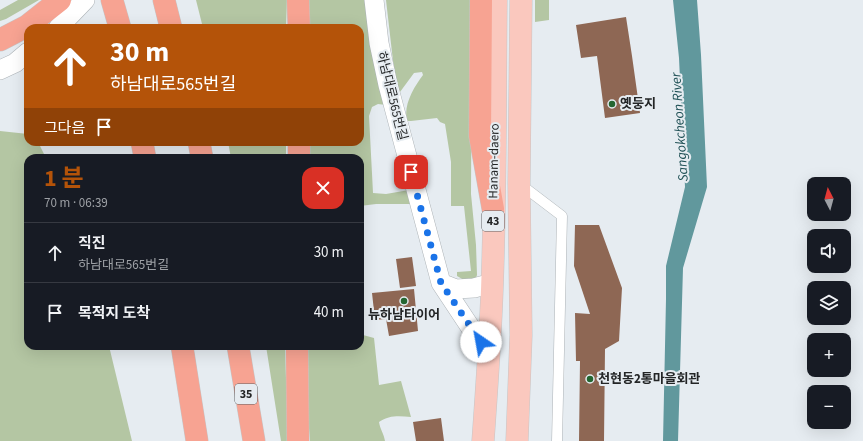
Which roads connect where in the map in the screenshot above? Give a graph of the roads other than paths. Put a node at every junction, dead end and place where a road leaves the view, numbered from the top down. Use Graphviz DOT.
graph roads {
  1 [pos="60,0"];
  2 [pos="85,0"];
  3 [pos="112,0"];
  4 [pos="298,0"];
  5 [pos="374,0"];
  6 [pos="481,0"];
  7 [pos="496,0"];
  8 [pos="521,0"];
  9 [pos="30,24"];
  10 [pos="62,24"];
  11 [pos="119,24"];
  12 [pos="298,24"];
  13 [pos="24,28"];
  14 [pos="0,40"];
  15 [pos="24,55"];
  16 [pos="0,70"];
  17 [pos="520,183"];
  18 [pos="494,209"];
  19 [pos="441,283"];
  20 [pos="492,283"];
  21 [pos="183,350"];
  22 [pos="239,350"];
  23 [pos="297,350"];
  24 [pos="488,354"];
  25 [pos="197,441"];
  26 [pos="254,441"];
  27 [pos="298,441"];
  28 [pos="483,441"];
  29 [pos="517,441"];
  30 [pos="557,441"];
  1 -- 9 [label="highway"];
  2 -- 10 [label="street"];
  3 -- 11 [label="highway"];
  4 -- 12 [label="highway"];
  5 -- 19 [label="street, 하남대로565번길"];
  6 -- 18 [label="highway"];
  7 -- 18 [label="main road, Hanam-daero / 43"];
  8 -- 17 [label="main road, Hanam-daero / 43"];
  13 -- 14 [label="highway"];
  15 -- 16 [label="street"];
  17 -- 29 [label="main road, Hanam-daero / 43"];
  17 -- 30 [label="lane"];
  18 -- 20 [label="main road, Hanam-daero / 43"];
  19 -- 20 [label="street"];
  19 -- 24 [label="street, 하남대로565번길"];
  20 -- 24 [label="main road, Hanam-daero / 43"];
  21 -- 25 [label="highway"];
  22 -- 26 [label="highway, 35"];
  23 -- 27 [label="highway"];
  24 -- 28 [label="main road, Hanam-daero / 43"];
}
